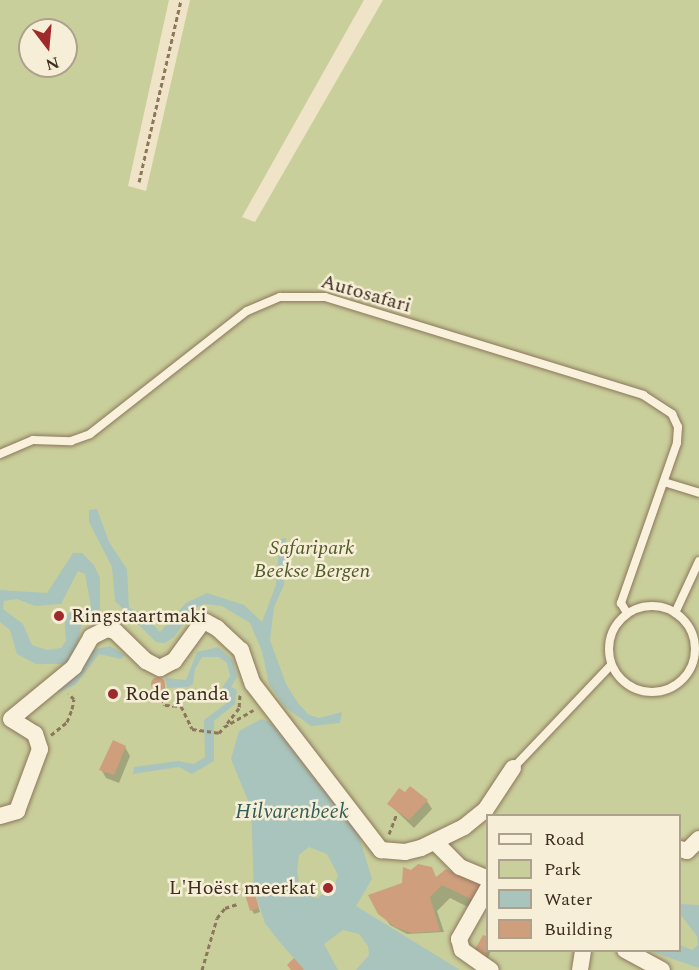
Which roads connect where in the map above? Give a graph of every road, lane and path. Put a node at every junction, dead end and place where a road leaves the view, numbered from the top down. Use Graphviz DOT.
graph roads {
  1 [pos="181,0"];
  2 [pos="140,182"];
  3 [pos="0,454"];
  4 [pos="664,482"];
  5 [pos="699,493"];
  6 [pos="699,561"];
  7 [pos="627,613"];
  8 [pos="675,613"];
  9 [pos="611,665"];
  10 [pos="157,677"];
  11 [pos="240,688"];
  12 [pos="61,690"];
  13 [pos="275,710"];
  14 [pos="224,727"];
  15 [pos="38,740"];
  16 [pos="513,768"];
  17 [pos="0,816"];
  18 [pos="699,839"];
  19 [pos="436,843"];
  20 [pos="681,849"];
  21 [pos="486,878"];
  22 [pos="486,892"];
  23 [pos="237,904"];
  24 [pos="583,952"];
  25 [pos="627,952"];
  26 [pos="202,970"];
  27 [pos="491,970"];
  28 [pos="580,970"];
  29 [pos="662,970"];
  1 -- 2 [label="path"];
  3 -- 4 [label="lane, Autosafari"];
  4 -- 5 [label="lane"];
  4 -- 7 [label="lane"];
  6 -- 8 [label="lane"];
  7 -- 8 [label="lane"];
  7 -- 9 [label="lane"];
  8 -- 9 [label="lane"];
  9 -- 16 [label="lane"];
  10 -- 14 [label="path"];
  11 -- 14 [label="path"];
  12 -- 15 [label="path"];
  13 -- 14 [label="path"];
  13 -- 15 [label="street"];
  13 -- 19 [label="street"];
  15 -- 17 [label="street"];
  16 -- 19 [label="street"];
  18 -- 20 [label="street"];
  19 -- 21 [label="street"];
  22 -- 27 [label="street"];
  23 -- 26 [label="path"];
  24 -- 28 [label="street"];
  25 -- 29 [label="street"];
}
